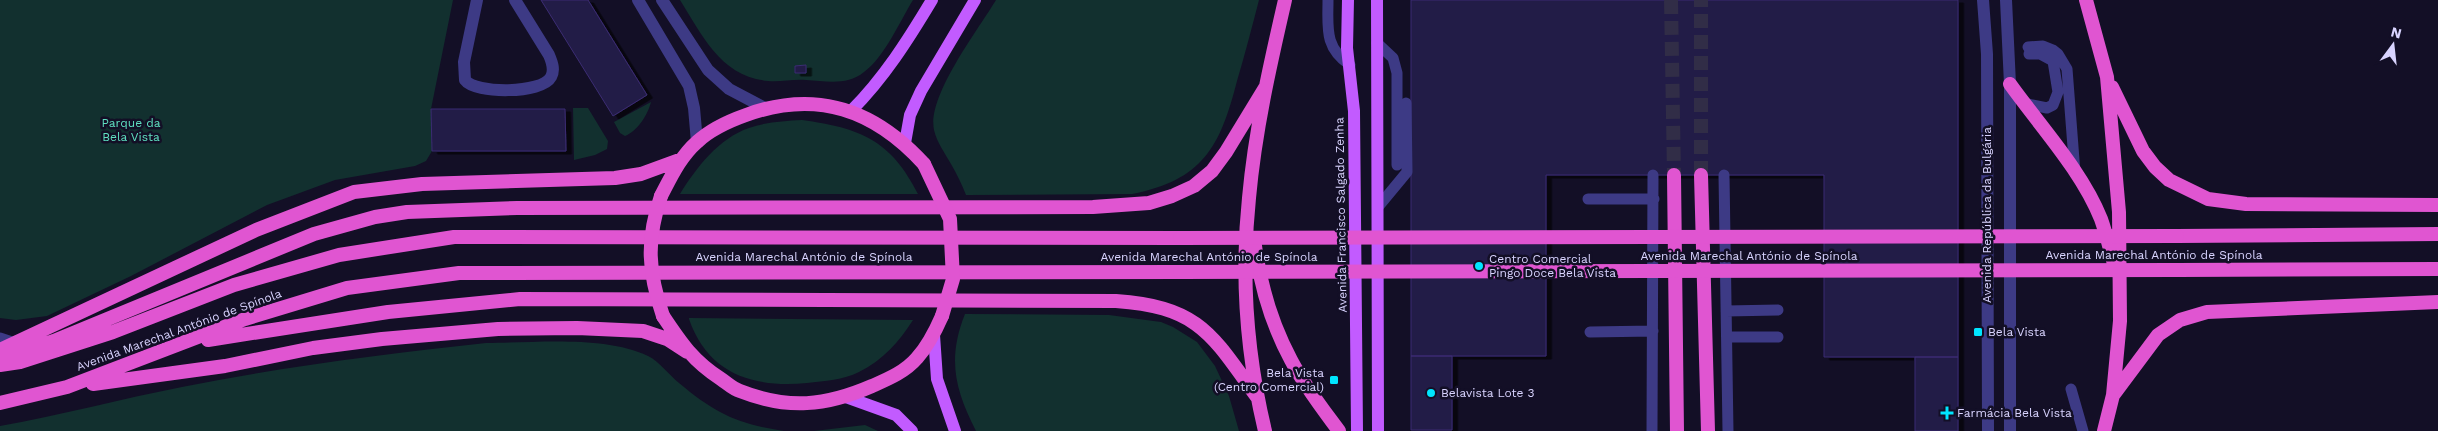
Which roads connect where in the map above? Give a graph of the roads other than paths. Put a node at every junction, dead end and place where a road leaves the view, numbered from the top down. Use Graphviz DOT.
graph roads {
  1 [pos="477,0"];
  2 [pos="484,0"];
  3 [pos="638,0"];
  4 [pos="662,0"];
  5 [pos="932,0"];
  6 [pos="975,0"];
  7 [pos="1285,0"];
  8 [pos="1328,0"];
  9 [pos="1348,0"];
  10 [pos="1377,0"];
  11 [pos="1983,0"];
  12 [pos="2006,0"];
  13 [pos="2086,0"];
  14 [pos="515,1"];
  15 [pos="474,17"];
  16 [pos="1377,43"];
  17 [pos="1350,65"];
  18 [pos="2107,77"];
  19 [pos="2010,84"];
  20 [pos="1265,88"];
  21 [pos="1406,103"];
  22 [pos="2024,103"];
  23 [pos="765,108"];
  24 [pos="851,111"];
  25 [pos="697,142"];
  26 [pos="905,143"];
  27 [pos="682,159"];
  28 [pos="1397,165"];
  29 [pos="2076,174"];
  30 [pos="1654,175"];
  31 [pos="1674,175"];
  32 [pos="1701,176"];
  33 [pos="1724,176"];
  34 [pos="1248,198"];
  35 [pos="1588,199"];
  36 [pos="1654,200"];
  37 [pos="2438,205"];
  38 [pos="1378,207"];
  39 [pos="2438,234"];
  40 [pos="2438,269"];
  41 [pos="2121,291"];
  42 [pos="2438,302"];
  43 [pos="1778,310"];
  44 [pos="1726,311"];
  45 [pos="1653,331"];
  46 [pos="1590,332"];
  47 [pos="934,335"];
  48 [pos="1778,337"];
  49 [pos="0,338"];
  50 [pos="1727,338"];
  51 [pos="15,343"];
  52 [pos="182,344"];
  53 [pos="0,350"];
  54 [pos="687,352"];
  55 [pos="0,358"];
  56 [pos="0,365"];
  57 [pos="67,387"];
  58 [pos="2071,388"];
  59 [pos="2113,395"];
  60 [pos="846,397"];
  61 [pos="1257,397"];
  62 [pos="0,403"];
  63 [pos="912,431"];
  64 [pos="955,431"];
  65 [pos="1265,431"];
  66 [pos="1339,431"];
  67 [pos="1357,431"];
  68 [pos="1378,431"];
  69 [pos="1652,431"];
  70 [pos="1677,431"];
  71 [pos="1708,431"];
  72 [pos="1728,431"];
  73 [pos="1988,431"];
  74 [pos="2010,431"];
  75 [pos="2083,431"];
  76 [pos="2104,431"];
  1 -- 15 [label="street"];
  2 -- 15 [label="street"];
  3 -- 25 [label="street"];
  4 -- 23 [label="street"];
  5 -- 24 [label="main road"];
  6 -- 26 [label="main road"];
  7 -- 20 [label="highway"];
  8 -- 17 [label="lane"];
  9 -- 17 [label="main road, Avenida Francisco Salgado Zenha"];
  10 -- 16 [label="main road"];
  11 -- 73 [label="street, Avenida República da Bulgária"];
  12 -- 19 [label="street, Avenida República da Bulgária"];
  13 -- 18 [label="highway"];
  14 -- 15 [label="street"];
  16 -- 28 [label="lane"];
  16 -- 38 [label="main road"];
  17 -- 67 [label="main road, Avenida Francisco Salgado Zenha"];
  18 -- 37 [label="highway"];
  18 -- 41 [label="highway"];
  19 -- 22 [label="highway"];
  19 -- 74 [label="street, Avenida República da Bulgária"];
  20 -- 34 [label="highway"];
  20 -- 55 [label="highway"];
  21 -- 38 [label="lane"];
  22 -- 29 [label="highway"];
  22 -- 29 [label="lane"];
  23 -- 24 [label="highway"];
  23 -- 25 [label="highway"];
  24 -- 26 [label="highway"];
  25 -- 27 [label="highway"];
  26 -- 47 [label="highway, bridge"];
  27 -- 51 [label="highway"];
  27 -- 54 [label="highway, bridge"];
  29 -- 41 [label="highway"];
  30 -- 36 [label="lane"];
  31 -- 70 [label="highway"];
  32 -- 71 [label="highway"];
  33 -- 44 [label="lane"];
  34 -- 61 [label="highway"];
  34 -- 66 [label="highway"];
  35 -- 36 [label="lane"];
  36 -- 45 [label="lane"];
  38 -- 68 [label="main road"];
  39 -- 56 [label="highway, Avenida Marechal António de Spínola, bridge"];
  40 -- 52 [label="highway, Avenida Marechal António de Spínola, bridge"];
  41 -- 59 [label="highway"];
  42 -- 59 [label="highway"];
  43 -- 44 [label="lane"];
  44 -- 50 [label="lane"];
  45 -- 46 [label="lane"];
  45 -- 69 [label="lane"];
  47 -- 60 [label="highway"];
  47 -- 64 [label="main road"];
  48 -- 50 [label="lane"];
  49 -- 51 [label="lane"];
  50 -- 72 [label="lane"];
  51 -- 53 [label="highway"];
  52 -- 57 [label="highway, Avenida Marechal António de Spínola"];
  52 -- 61 [label="highway"];
  54 -- 57 [label="highway"];
  54 -- 60 [label="highway"];
  57 -- 62 [label="highway, Avenida Marechal António de Spínola"];
  58 -- 75 [label="lane"];
  59 -- 76 [label="highway"];
  60 -- 63 [label="main road"];
  61 -- 65 [label="highway"];
}
